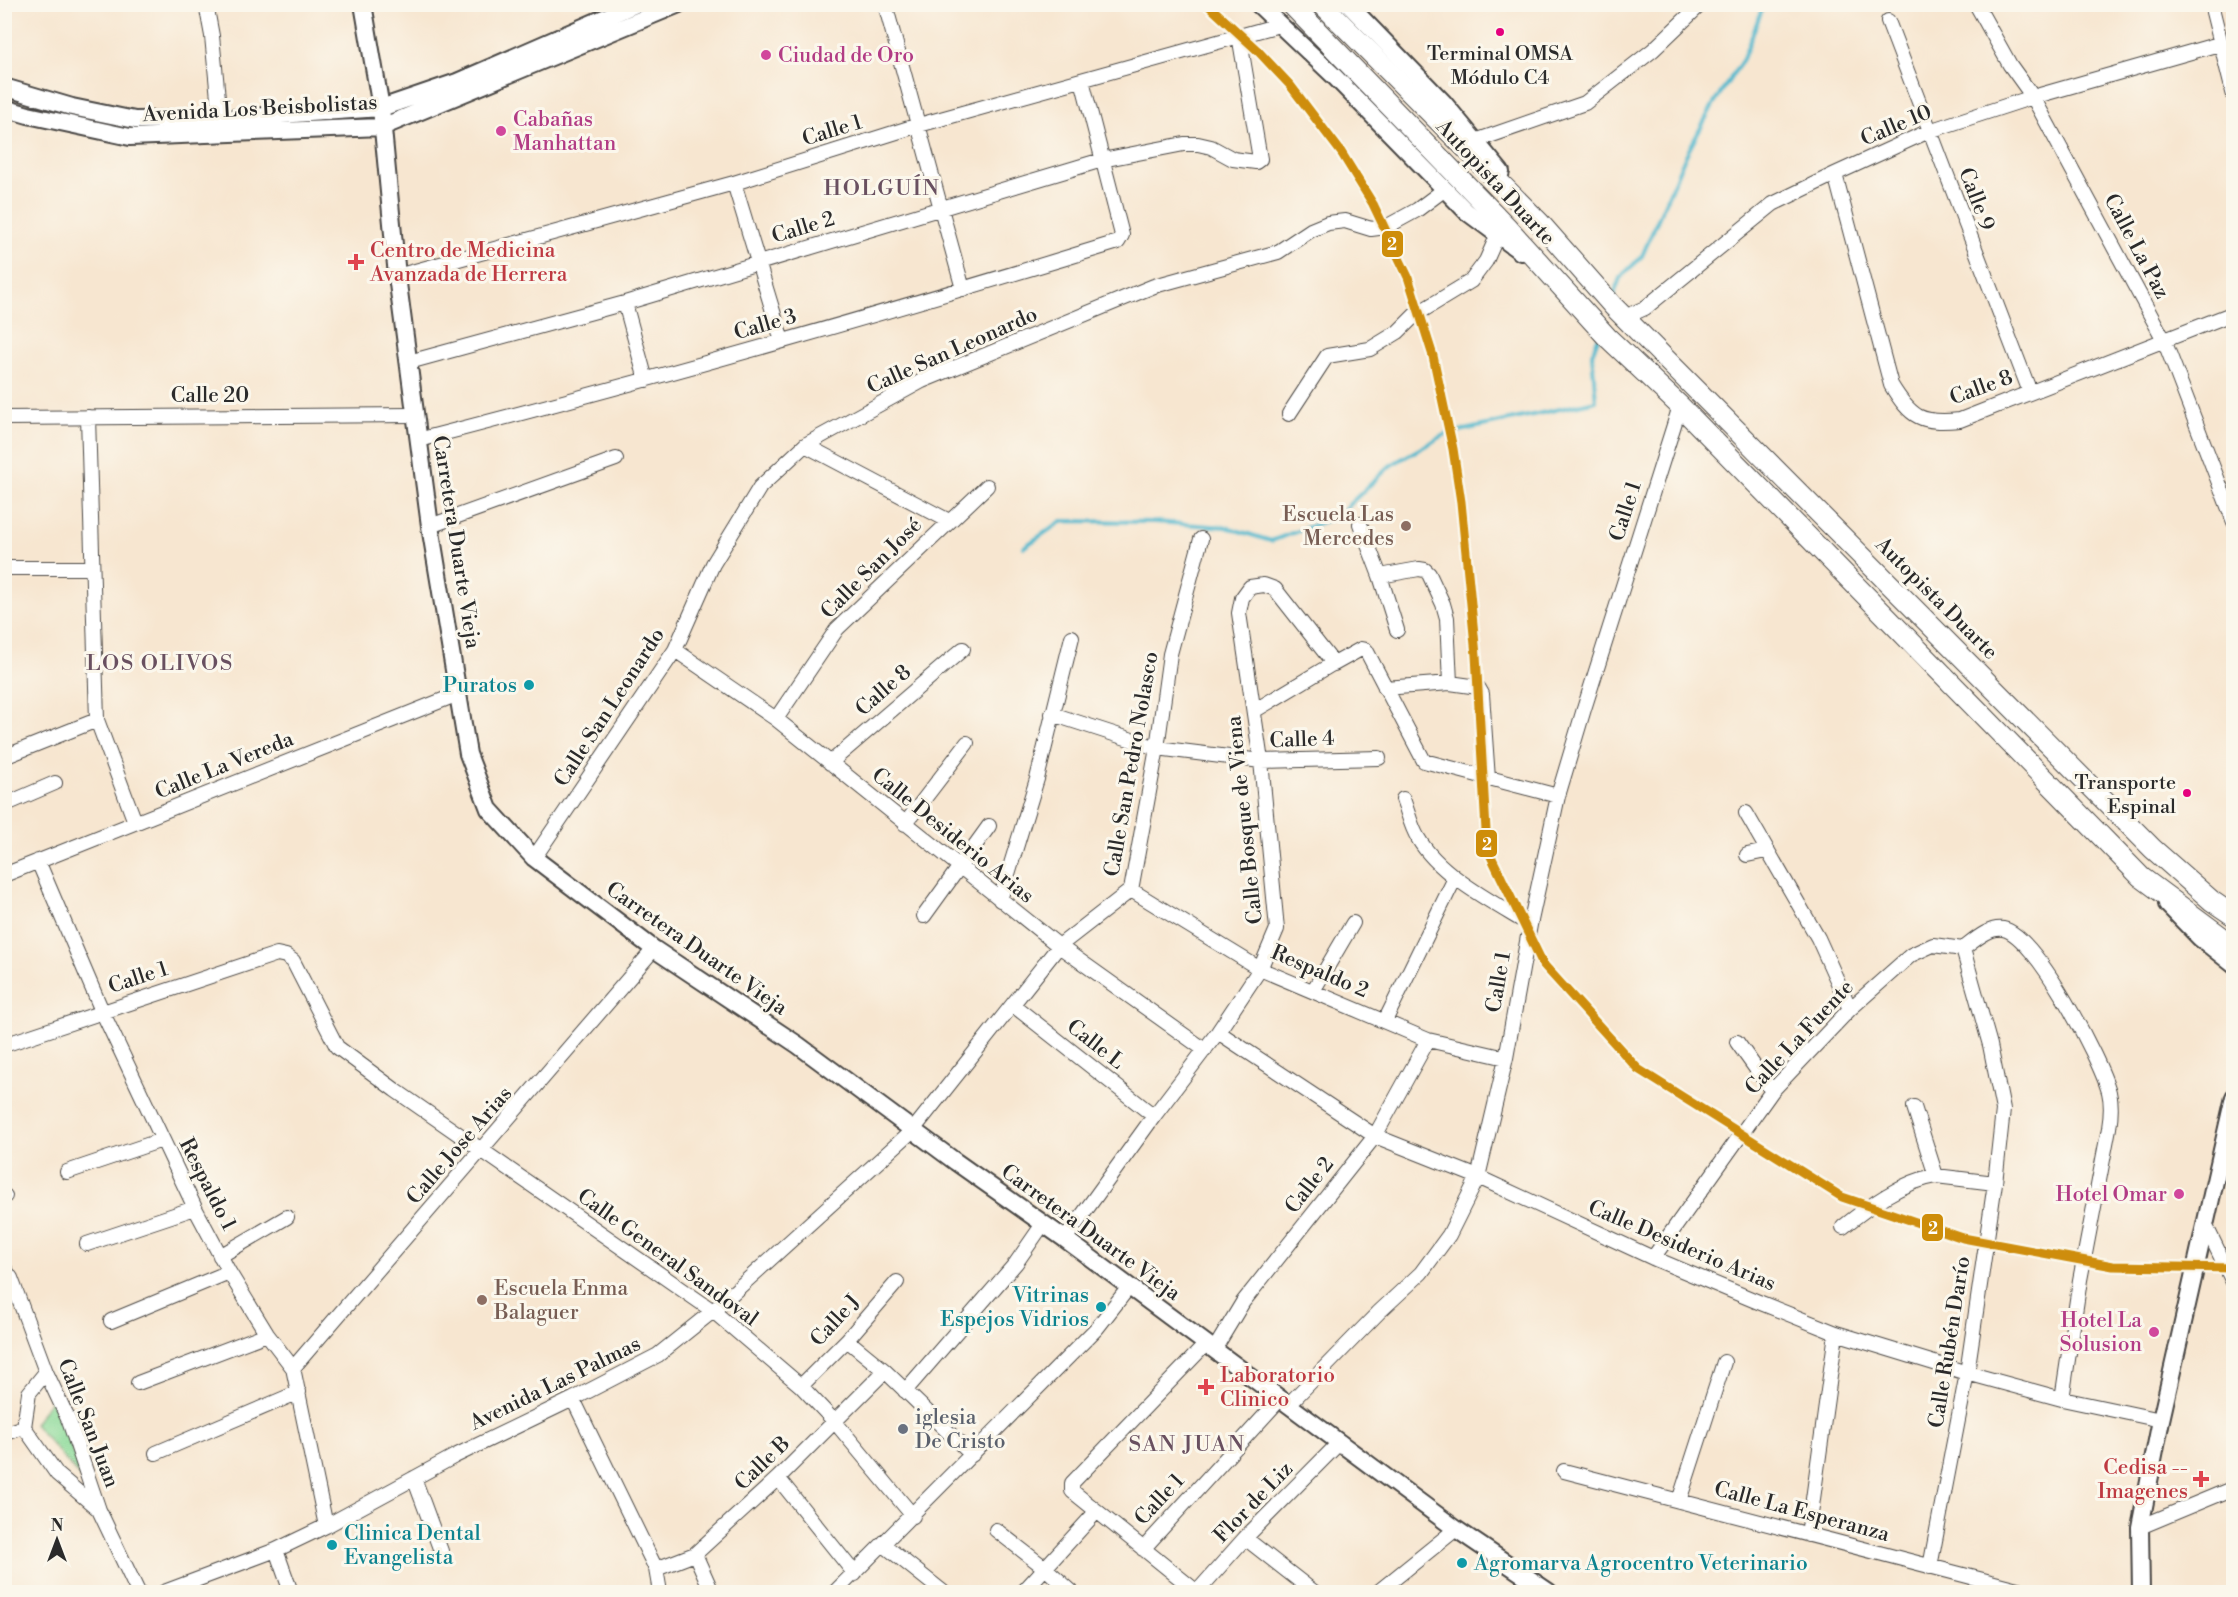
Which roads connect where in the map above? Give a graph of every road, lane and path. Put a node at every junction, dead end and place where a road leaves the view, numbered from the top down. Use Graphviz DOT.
graph roads {
  1 [pos="206,4"];
  2 [pos="363,4"];
  3 [pos="636,4"];
  4 [pos="679,4"];
  5 [pos="885,4"];
  6 [pos="1258,4"];
  7 [pos="1291,4"];
  8 [pos="1322,4"];
  9 [pos="1348,4"];
  10 [pos="1701,4"];
  11 [pos="1976,4"];
  12 [pos="2211,4"];
  13 [pos="1888,21"];
  14 [pos="1279,25"];
  15 [pos="1239,35"];
  16 [pos="2219,44"];
  17 [pos="1082,80"];
  18 [pos="4,87"];
  19 [pos="2234,96"];
  20 [pos="2032,97"];
  21 [pos="4,108"];
  22 [pos="381,108"];
  23 [pos="220,119"];
  24 [pos="919,125"];
  25 [pos="382,127"];
  26 [pos="1929,131"];
  27 [pos="1475,141"];
  28 [pos="1102,160"];
  29 [pos="1835,174"];
  30 [pos="734,183"];
  31 [pos="1445,189"];
  32 [pos="940,207"];
  33 [pos="1540,223"];
  34 [pos="1498,234"];
  35 [pos="757,262"];
  36 [pos="1544,269"];
  37 [pos="398,276"];
  38 [pos="963,289"];
  39 [pos="625,303"];
  40 [pos="1619,311"];
  41 [pos="2234,313"];
  42 [pos="2164,340"];
  43 [pos="782,341"];
  44 [pos="409,362"];
  45 [pos="646,380"];
  46 [pos="2030,392"];
  47 [pos="1680,406"];
  48 [pos="1289,414"];
  49 [pos="415,415"];
  50 [pos="88,417"];
  51 [pos="4,418"];
  52 [pos="418,441"];
  53 [pos="805,445"];
  54 [pos="616,459"];
  55 [pos="987,486"];
  56 [pos="949,521"];
  57 [pos="2234,522"];
  58 [pos="1360,524"];
  59 [pos="430,526"];
  60 [pos="1201,539"];
  61 [pos="4,568"];
  62 [pos="92,568"];
  63 [pos="1380,576"];
  64 [pos="1397,630"];
  65 [pos="1072,637"];
  66 [pos="963,649"];
  67 [pos="675,651"];
  68 [pos="1334,663"];
  69 [pos="1450,683"];
  70 [pos="1384,688"];
  71 [pos="458,694"];
  72 [pos="1254,711"];
  73 [pos="1052,714"];
  74 [pos="776,719"];
  75 [pos="97,720"];
  76 [pos="967,743"];
  77 [pos="1157,748"];
  78 [pos="4,757"];
  79 [pos="1379,758"];
  80 [pos="1261,761"];
  81 [pos="830,763"];
  82 [pos="1488,778"];
  83 [pos="55,783"];
  84 [pos="1558,796"];
  85 [pos="1403,800"];
  86 [pos="4,805"];
  87 [pos="1746,813"];
  88 [pos="135,822"];
  89 [pos="905,824"];
  90 [pos="990,826"];
  91 [pos="1766,851"];
  92 [pos="1747,855"];
  93 [pos="534,858"];
  94 [pos="38,861"];
  95 [pos="960,868"];
  96 [pos="4,875"];
  97 [pos="2141,877"];
  98 [pos="1455,878"];
  99 [pos="1131,890"];
  100 [pos="1000,900"];
  101 [pos="924,916"];
  102 [pos="2234,916"];
  103 [pos="1353,923"];
  104 [pos="1530,925"];
  105 [pos="1059,946"];
  106 [pos="2234,946"];
  107 [pos="654,949"];
  108 [pos="1962,949"];
  109 [pos="286,956"];
  110 [pos="2234,966"];
  111 [pos="1260,969"];
  112 [pos="1313,991"];
  113 [pos="1013,1005"];
  114 [pos="1850,1009"];
  115 [pos="102,1011"];
  116 [pos="1385,1022"];
  117 [pos="1218,1032"];
  118 [pos="1428,1040"];
  119 [pos="1737,1042"];
  120 [pos="4,1045"];
  121 [pos="1205,1050"];
  122 [pos="1506,1058"];
  123 [pos="1772,1091"];
  124 [pos="2234,1097"];
  125 [pos="1914,1107"];
  126 [pos="1154,1116"];
  127 [pos="913,1131"];
  128 [pos="1375,1136"];
  129 [pos="162,1140"];
  130 [pos="482,1151"];
  131 [pos="67,1172"];
  132 [pos="1936,1176"];
  133 [pos="1478,1178"];
  134 [pos="1995,1183"];
  135 [pos="195,1208"];
  136 [pos="286,1217"];
  137 [pos="1043,1224"];
  138 [pos="2205,1224"];
  139 [pos="1843,1227"];
  140 [pos="1065,1239"];
  141 [pos="87,1244"];
  142 [pos="220,1256"];
  143 [pos="1653,1258"];
  144 [pos="4,1268"];
  145 [pos="229,1272"];
  146 [pos="897,1282"];
  147 [pos="2234,1284"];
  148 [pos="1129,1287"];
  149 [pos="713,1311"];
  150 [pos="111,1321"];
  151 [pos="1836,1333"];
  152 [pos="267,1334"];
  153 [pos="847,1341"];
  154 [pos="1210,1347"];
  155 [pos="1724,1362"];
  156 [pos="293,1368"];
  157 [pos="885,1371"];
  158 [pos="46,1372"];
  159 [pos="1967,1373"];
  160 [pos="138,1383"];
  161 [pos="801,1386"];
  162 [pos="905,1391"];
  163 [pos="299,1392"];
  164 [pos="573,1399"];
  165 [pos="2062,1399"];
  166 [pos="1284,1402"];
  167 [pos="2161,1420"];
  168 [pos="835,1422"];
  169 [pos="24,1427"];
  170 [pos="4,1434"];
  171 [pos="1340,1442"];
  172 [pos="156,1453"];
  173 [pos="972,1455"];
  174 [pos="1564,1471"];
  175 [pos="414,1478"];
  176 [pos="778,1478"];
  177 [pos="2234,1488"];
  178 [pos="1679,1501"];
  179 [pos="99,1510"];
  180 [pos="1097,1511"];
  181 [pos="912,1516"];
  182 [pos="326,1526"];
  183 [pos="2140,1527"];
  184 [pos="1456,1529"];
  185 [pos="996,1530"];
  186 [pos="1808,1535"];
  187 [pos="1245,1538"];
  188 [pos="884,1545"];
  189 [pos="1143,1549"];
  190 [pos="276,1550"];
  191 [pos="441,1551"];
  192 [pos="695,1554"];
  193 [pos="1929,1566"];
  194 [pos="1045,1568"];
  195 [pos="656,1569"];
  196 [pos="855,1574"];
  197 [pos="138,1593"];
  198 [pos="164,1593"];
  199 [pos="291,1593"];
  200 [pos="660,1593"];
  201 [pos="712,1593"];
  202 [pos="835,1593"];
  203 [pos="943,1593"];
  204 [pos="1023,1593"];
  205 [pos="1072,1593"];
  206 [pos="1197,1593"];
  207 [pos="1314,1593"];
  208 [pos="1378,1593"];
  209 [pos="1549,1593"];
  210 [pos="2029,1593"];
  211 [pos="2141,1593"];
  1 -- 23 [label="street"];
  2 -- 22 [label="main road, Carretera Duarte Vieja"];
  3 -- 22 [label="main road, Avenida Los Beisbolistas"];
  4 -- 25 [label="main road, Avenida Los Beisbolistas"];
  5 -- 24 [label="street"];
  6 -- 14 [label="main road, Autopista Duarte"];
  7 -- 36 [label="highway, Autopista Duarte"];
  8 -- 33 [label="highway, Autopista Duarte"];
  9 -- 27 [label="main road"];
  10 -- 27 [label="street"];
  11 -- 20 [label="street, Calle La Paz"];
  12 -- 16 [label="street"];
  13 -- 26 [label="street, Calle 9"];
  14 -- 15 [label="street, Calle 1"];
  14 -- 31 [label="main road, Autopista Duarte"];
  15 -- 17 [label="street, Calle 1"];
  15 -- 28 [label="street, Calle 2"];
  16 -- 19 [label="street"];
  16 -- 20 [label="street, Calle 10"];
  17 -- 24 [label="street, Calle 1"];
  17 -- 28 [label="street"];
  18 -- 23 [label="main road, Avenida Los Beisbolistas"];
  20 -- 26 [label="street, Calle 10"];
  20 -- 42 [label="street, Calle La Paz"];
  21 -- 25 [label="main road, Avenida Los Beisbolistas"];
  22 -- 23 [label="main road, Avenida Los Beisbolistas"];
  22 -- 25 [label="main road, Carretera Duarte Vieja"];
  24 -- 30 [label="street, Calle 1"];
  24 -- 32 [label="street"];
  25 -- 37 [label="main road, Carretera Duarte Vieja"];
  26 -- 29 [label="street, Calle 10"];
  26 -- 46 [label="street, Calle 9"];
  27 -- 33 [label="main road"];
  28 -- 32 [label="street, Calle 2"];
  28 -- 38 [label="street, Calle 3"];
  29 -- 40 [label="street, Calle 10"];
  29 -- 46 [label="street, Calle 8"];
  30 -- 35 [label="street"];
  30 -- 37 [label="street, Calle 1"];
  31 -- 34 [label="main road, Autopista Duarte"];
  31 -- 53 [label="street, Calle San Leonardo"];
  32 -- 35 [label="street, Calle 2"];
  32 -- 38 [label="street"];
  33 -- 40 [label="highway, Autopista Duarte"];
  34 -- 36 [label="main road, Autopista Duarte"];
  34 -- 48 [label="street"];
  35 -- 39 [label="street, Calle 2"];
  35 -- 43 [label="street"];
  36 -- 47 [label="highway"];
  37 -- 44 [label="main road, Carretera Duarte Vieja"];
  38 -- 43 [label="street, Calle 3"];
  39 -- 44 [label="street, Calle 2"];
  39 -- 45 [label="street"];
  40 -- 102 [label="highway, Autopista Duarte"];
  41 -- 42 [label="street, Calle 8"];
  42 -- 46 [label="street, Calle 8"];
  42 -- 57 [label="street, Calle La Paz"];
  43 -- 45 [label="street, Calle 3"];
  44 -- 49 [label="main road, Carretera Duarte Vieja"];
  45 -- 52 [label="street, Calle 3"];
  47 -- 84 [label="street, Calle 1"];
  47 -- 97 [label="highway"];
  49 -- 50 [label="street, Calle 20"];
  49 -- 52 [label="main road, Carretera Duarte Vieja"];
  50 -- 51 [label="street, Calle 20"];
  50 -- 62 [label="street"];
  52 -- 59 [label="main road, Carretera Duarte Vieja"];
  53 -- 56 [label="street"];
  53 -- 67 [label="street, Calle San Leonardo"];
  54 -- 59 [label="street"];
  55 -- 56 [label="street, Calle San José"];
  56 -- 74 [label="street, Calle San José"];
  58 -- 63 [label="street"];
  59 -- 71 [label="main road, Carretera Duarte Vieja"];
  60 -- 77 [label="street, Calle San Pedro Nolasco"];
  61 -- 62 [label="street"];
  62 -- 75 [label="street"];
  63 -- 64 [label="street"];
  63 -- 69 [label="street"];
  65 -- 73 [label="street"];
  66 -- 81 [label="street, Calle 8"];
  67 -- 74 [label="street, Calle Desiderio Arias"];
  67 -- 93 [label="street, Calle San Leonardo"];
  68 -- 70 [label="street"];
  68 -- 72 [label="street"];
  68 -- 72 [label="street, Calle Bosque de Viena"];
  69 -- 70 [label="street"];
  69 -- 82 [label="street"];
  70 -- 82 [label="street"];
  71 -- 88 [label="street, Calle La Vereda"];
  71 -- 93 [label="main road, Carretera Duarte Vieja"];
  72 -- 80 [label="street, Calle Bosque de Viena"];
  73 -- 77 [label="street, Calle 4"];
  73 -- 100 [label="street"];
  74 -- 81 [label="street, Calle Desiderio Arias"];
  75 -- 78 [label="street"];
  75 -- 88 [label="street"];
  76 -- 89 [label="street"];
  77 -- 80 [label="street, Calle 4"];
  77 -- 99 [label="street, Calle San Pedro Nolasco"];
  79 -- 80 [label="street, Calle 4"];
  80 -- 111 [label="street, Calle Bosque de Viena"];
  81 -- 89 [label="street, Calle Desiderio Arias"];
  82 -- 84 [label="street"];
  83 -- 86 [label="street"];
  84 -- 104 [label="street, Calle 1"];
  85 -- 98 [label="street"];
  87 -- 91 [label="street"];
  88 -- 94 [label="street, Calle La Vereda"];
  89 -- 95 [label="street, Calle Desiderio Arias"];
  90 -- 95 [label="street"];
  91 -- 92 [label="street"];
  91 -- 114 [label="street"];
  93 -- 107 [label="main road, Carretera Duarte Vieja"];
  94 -- 96 [label="street, Calle La Vereda"];
  94 -- 115 [label="street, Respaldo 1"];
  95 -- 100 [label="street, Calle Desiderio Arias"];
  95 -- 101 [label="street"];
  97 -- 106 [label="highway"];
  97 -- 110 [label="main road"];
  98 -- 104 [label="street"];
  98 -- 116 [label="street"];
  99 -- 105 [label="street, Calle San Pedro Nolasco"];
  99 -- 111 [label="street, Respaldo 2"];
  100 -- 105 [label="street, Calle Desiderio Arias"];
  103 -- 112 [label="street"];
  104 -- 122 [label="street, Calle 1"];
  105 -- 113 [label="street, Calle San Pedro Nolasco"];
  105 -- 121 [label="street, Calle Desiderio Arias"];
  107 -- 127 [label="main road, Carretera Duarte Vieja"];
  107 -- 130 [label="street, Calle Jose Arias"];
  108 -- 114 [label="street, Calle La Fuente"];
  108 -- 134 [label="street, Calle Rubén Darío"];
  108 -- 165 [label="street"];
  109 -- 115 [label="street, Calle 1"];
  109 -- 130 [label="street, Calle General Sandoval"];
  111 -- 112 [label="street, Respaldo 2"];
  111 -- 117 [label="street, Calle Bosque de Viena"];
  112 -- 116 [label="street, Respaldo 2"];
  113 -- 126 [label="street, Calle L"];
  113 -- 127 [label="street, Calle San Pedro Nolasco"];
  114 -- 123 [label="street, Calle La Fuente"];
  115 -- 120 [label="street, Calle 1"];
  115 -- 129 [label="street, Respaldo 1"];
  116 -- 118 [label="street, Respaldo 2"];
  117 -- 121 [label="street, Calle Bosque de Viena"];
  117 -- 128 [label="street, Calle Desiderio Arias"];
  118 -- 122 [label="street, Respaldo 2"];
  118 -- 128 [label="street, Calle 2"];
  119 -- 123 [label="street"];
  121 -- 126 [label="street, Calle Bosque de Viena"];
  122 -- 133 [label="street, Calle 1"];
  123 -- 143 [label="street, Calle La Fuente"];
  124 -- 138 [label="main road"];
  125 -- 132 [label="street"];
  126 -- 140 [label="street, Calle Bosque de Viena"];
  127 -- 137 [label="main road, Carretera Duarte Vieja"];
  127 -- 149 [label="street, Avenida Las Palmas"];
  128 -- 133 [label="street, Calle Desiderio Arias"];
  128 -- 154 [label="street, Calle 2"];
  129 -- 131 [label="street"];
  129 -- 135 [label="street, Respaldo 1"];
  130 -- 149 [label="street, Calle General Sandoval"];
  130 -- 156 [label="street, Calle Jose Arias"];
  132 -- 134 [label="street"];
  132 -- 139 [label="street"];
  133 -- 143 [label="street, Calle Desiderio Arias"];
  133 -- 166 [label="street, Calle 1"];
  134 -- 159 [label="street, Calle Rubén Darío"];
  135 -- 141 [label="street"];
  135 -- 142 [label="street, Respaldo 1"];
  136 -- 142 [label="street"];
  137 -- 140 [label="main road, Carretera Duarte Vieja"];
  137 -- 162 [label="street"];
  138 -- 147 [label="street"];
  138 -- 167 [label="main road"];
  140 -- 148 [label="main road, Carretera Duarte Vieja"];
  142 -- 145 [label="street, Respaldo 1"];
  143 -- 151 [label="street, Calle Desiderio Arias"];
  144 -- 158 [label="street, Calle San Juan"];
  145 -- 150 [label="street"];
  145 -- 152 [label="street, Respaldo 1"];
  146 -- 153 [label="street, Calle J"];
  148 -- 154 [label="main road, Carretera Duarte Vieja"];
  148 -- 173 [label="street"];
  149 -- 161 [label="street, Calle General Sandoval"];
  149 -- 164 [label="street, Avenida Las Palmas"];
  151 -- 159 [label="street, Calle Desiderio Arias"];
  151 -- 186 [label="street"];
  152 -- 156 [label="street, Respaldo 1"];
  152 -- 160 [label="street"];
  153 -- 157 [label="street"];
  153 -- 161 [label="street, Calle J"];
  154 -- 166 [label="main road, Carretera Duarte Vieja"];
  154 -- 180 [label="street, Calle 2"];
  155 -- 178 [label="street"];
  156 -- 163 [label="street, Respaldo 1"];
  157 -- 162 [label="street"];
  157 -- 168 [label="street, Calle B"];
  158 -- 169 [label="street"];
  158 -- 179 [label="street, Calle San Juan"];
  159 -- 165 [label="street, Calle Desiderio Arias"];
  159 -- 193 [label="street, Calle Rubén Darío"];
  161 -- 168 [label="street, Calle General Sandoval"];
  162 -- 173 [label="street"];
  163 -- 172 [label="street"];
  163 -- 182 [label="street, Respaldo 1"];
  164 -- 175 [label="street, Avenida Las Palmas"];
  164 -- 195 [label="street"];
  165 -- 167 [label="street, Calle Desiderio Arias"];
  166 -- 171 [label="main road, Carretera Duarte Vieja"];
  166 -- 189 [label="street, Calle 1"];
  167 -- 183 [label="main road"];
  168 -- 176 [label="street, Calle B"];
  168 -- 181 [label="street, Calle General Sandoval"];
  169 -- 170 [label="street"];
  169 -- 179 [label="street"];
  171 -- 184 [label="main road, Carretera Duarte Vieja"];
  171 -- 187 [label="street, Flor de Liz"];
  173 -- 181 [label="street"];
  174 -- 178 [label="street, Calle La Esperanza"];
  175 -- 182 [label="street, Avenida Las Palmas"];
  175 -- 191 [label="street"];
  176 -- 192 [label="street, Calle B"];
  176 -- 196 [label="street"];
  177 -- 183 [label="street"];
  178 -- 186 [label="street, Calle La Esperanza"];
  179 -- 197 [label="street, Calle San Juan"];
  180 -- 189 [label="street"];
  180 -- 194 [label="street"];
  181 -- 188 [label="street"];
  182 -- 190 [label="street, Avenida Las Palmas"];
  183 -- 211 [label="main road"];
  184 -- 208 [label="street"];
  184 -- 209 [label="main road, Carretera Duarte Vieja"];
  185 -- 194 [label="street"];
  186 -- 193 [label="street, Calle La Esperanza"];
  187 -- 206 [label="street, Flor de Liz"];
  187 -- 207 [label="street"];
  188 -- 196 [label="street"];
  188 -- 203 [label="street"];
  189 -- 206 [label="street"];
  190 -- 198 [label="street, Avenida Las Palmas"];
  190 -- 199 [label="street"];
  192 -- 195 [label="street, Calle B"];
  192 -- 201 [label="street"];
  193 -- 210 [label="street, Calle La Esperanza"];
  194 -- 204 [label="street"];
  194 -- 205 [label="street"];
  195 -- 200 [label="street"];
  196 -- 202 [label="street"];
}
